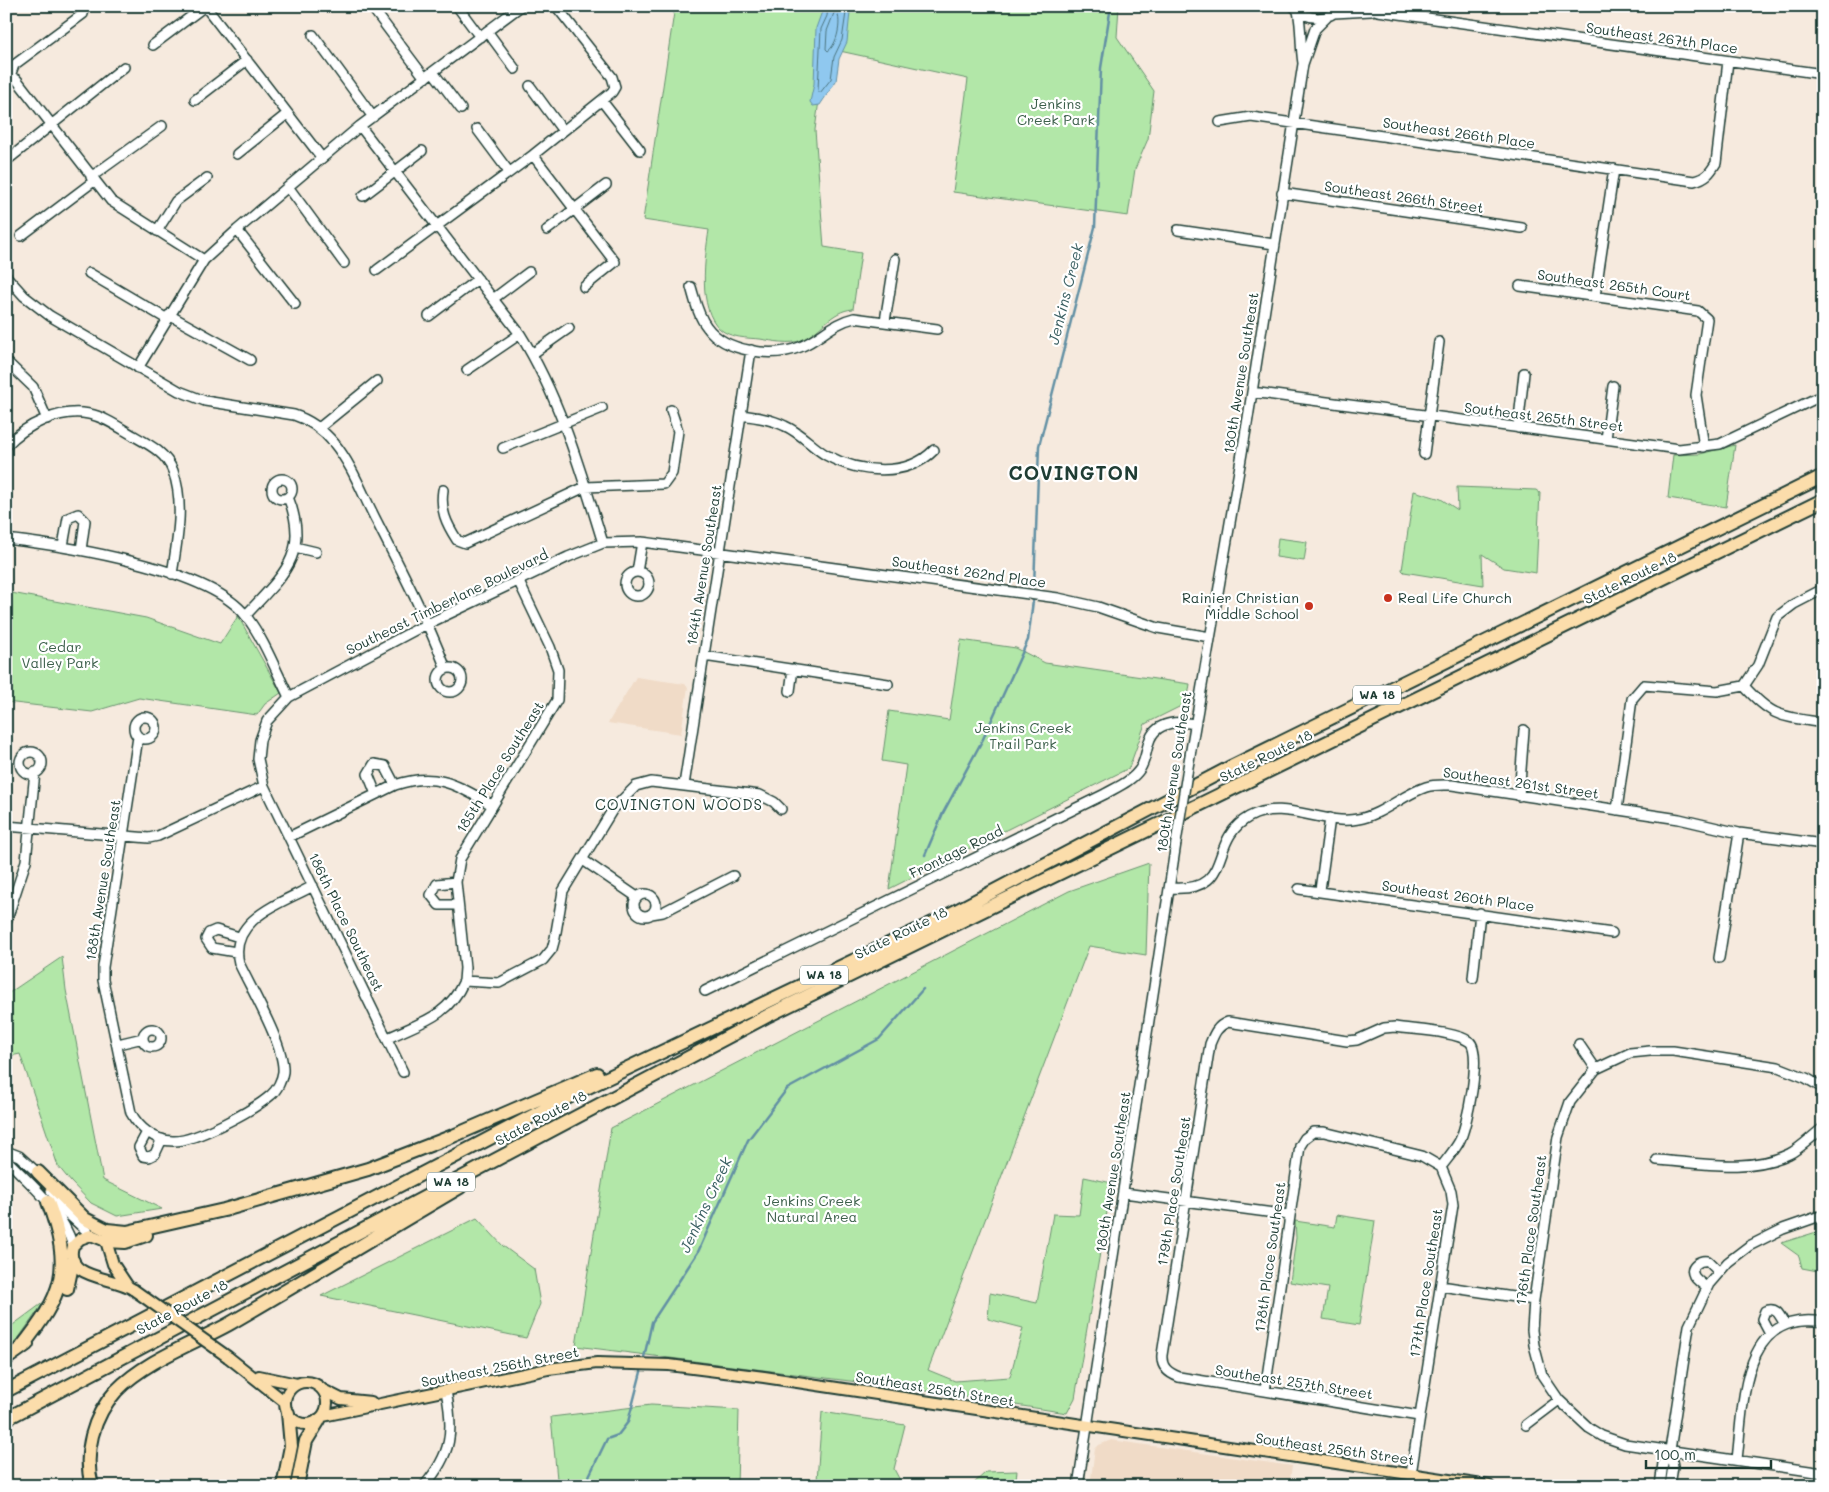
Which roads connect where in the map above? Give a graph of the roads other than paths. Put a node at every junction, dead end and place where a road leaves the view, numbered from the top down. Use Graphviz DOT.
graph roads {
  1 [pos="205,6"];
  2 [pos="371,6"];
  3 [pos="457,6"];
  4 [pos="521,6"];
  5 [pos="556,6"];
  6 [pos="1342,6"];
  7 [pos="1363,6"];
  8 [pos="1294,8"];
  9 [pos="1378,11"];
  10 [pos="83,14"];
  11 [pos="1331,15"];
  12 [pos="484,34"];
  13 [pos="313,35"];
  14 [pos="153,45"];
  15 [pos="247,60"];
  16 [pos="1728,61"];
  17 [pos="1303,64"];
  18 [pos="124,67"];
  19 [pos="514,69"];
  20 [pos="1823,74"];
  21 [pos="429,75"];
  22 [pos="8,76"];
  23 [pos="530,86"];
  24 [pos="195,100"];
  25 [pos="602,101"];
  26 [pos="461,109"];
  27 [pos="288,114"];
  28 [pos="373,117"];
  29 [pos="1220,122"];
  30 [pos="1293,123"];
  31 [pos="51,125"];
  32 [pos="162,126"];
  33 [pos="360,126"];
  34 [pos="477,128"];
  35 [pos="563,131"];
  36 [pos="422,150"];
  37 [pos="640,150"];
  38 [pos="237,154"];
  39 [pos="534,155"];
  40 [pos="322,158"];
  41 [pos="6,160"];
  42 [pos="1614,169"];
  43 [pos="395,171"];
  44 [pos="509,172"];
  45 [pos="207,178"];
  46 [pos="92,179"];
  47 [pos="606,185"];
  48 [pos="289,188"];
  49 [pos="1282,193"];
  50 [pos="363,196"];
  51 [pos="575,209"];
  52 [pos="438,227"];
  53 [pos="1522,228"];
  54 [pos="237,230"];
  55 [pos="547,230"];
  56 [pos="1178,230"];
  57 [pos="158,231"];
  58 [pos="21,236"];
  59 [pos="1274,244"];
  60 [pos="895,259"];
  61 [pos="204,260"];
  62 [pos="344,263"];
  63 [pos="377,270"];
  64 [pos="529,272"];
  65 [pos="89,273"];
  66 [pos="6,276"];
  67 [pos="478,279"];
  68 [pos="1520,286"];
  69 [pos="584,287"];
  70 [pos="691,287"];
  71 [pos="1596,296"];
  72 [pos="493,299"];
  73 [pos="295,304"];
  74 [pos="429,316"];
  75 [pos="168,317"];
  76 [pos="885,321"];
  77 [pos="569,328"];
  78 [pos="937,329"];
  79 [pos="520,334"];
  80 [pos="1439,342"];
  81 [pos="750,350"];
  82 [pos="532,354"];
  83 [pos="250,360"];
  84 [pos="6,361"];
  85 [pos="138,368"];
  86 [pos="467,370"];
  87 [pos="1524,373"];
  88 [pos="378,381"];
  89 [pos="1613,386"];
  90 [pos="1252,392"];
  91 [pos="1823,395"];
  92 [pos="602,408"];
  93 [pos="671,410"];
  94 [pos="740,415"];
  95 [pos="1429,416"];
  96 [pos="47,419"];
  97 [pos="564,423"];
  98 [pos="320,428"];
  99 [pos="1518,428"];
  100 [pos="1606,439"];
  101 [pos="6,446"];
  102 [pos="1704,447"];
  103 [pos="503,448"];
  104 [pos="934,450"];
  105 [pos="1424,454"];
  106 [pos="1823,476"];
  107 [pos="585,487"];
  108 [pos="443,490"];
  109 [pos="288,497"];
  110 [pos="1823,500"];
  111 [pos="6,538"];
  112 [pos="642,542"];
  113 [pos="603,544"];
  114 [pos="63,546"];
  115 [pos="295,547"];
  116 [pos="81,550"];
  117 [pos="316,552"];
  118 [pos="720,553"];
  119 [pos="637,572"];
  120 [pos="172,574"];
  121 [pos="519,582"];
  122 [pos="1823,589"];
  123 [pos="246,614"];
  124 [pos="428,624"];
  125 [pos="1210,637"];
  126 [pos="704,656"];
  127 [pos="446,669"];
  128 [pos="793,669"];
  129 [pos="888,684"];
  130 [pos="1744,686"];
  131 [pos="790,691"];
  132 [pos="289,697"];
  133 [pos="1823,723"];
  134 [pos="1195,724"];
  135 [pos="1524,730"];
  136 [pos="138,737"];
  137 [pos="35,772"];
  138 [pos="395,784"];
  139 [pos="684,785"];
  140 [pos="264,786"];
  141 [pos="376,794"];
  142 [pos="1519,796"];
  143 [pos="492,805"];
  144 [pos="781,809"];
  145 [pos="1617,810"];
  146 [pos="1330,818"];
  147 [pos="6,826"];
  148 [pos="29,827"];
  149 [pos="1739,833"];
  150 [pos="124,835"];
  151 [pos="289,837"];
  152 [pos="1823,844"];
  153 [pos="583,860"];
  154 [pos="733,876"];
  155 [pos="456,882"];
  156 [pos="313,886"];
  157 [pos="1170,888"];
  158 [pos="1299,889"];
  159 [pos="1320,890"];
  160 [pos="637,897"];
  161 [pos="458,905"];
  162 [pos="1480,913"];
  163 [pos="651,914"];
  164 [pos="6,922"];
  165 [pos="936,927"];
  166 [pos="1612,933"];
  167 [pos="238,939"];
  168 [pos="897,946"];
  169 [pos="236,952"];
  170 [pos="1719,958"];
  171 [pos="1473,978"];
  172 [pos="464,981"];
  173 [pos="705,991"];
  174 [pos="754,1008"];
  175 [pos="143,1038"];
  176 [pos="388,1038"];
  177 [pos="118,1044"];
  178 [pos="1579,1044"];
  179 [pos="1596,1069"];
  180 [pos="403,1072"];
  181 [pos="1823,1088"];
  182 [pos="592,1108"];
  183 [pos="1823,1128"];
  184 [pos="6,1151"];
  185 [pos="6,1159"];
  186 [pos="1656,1160"];
  187 [pos="1441,1167"];
  188 [pos="38,1172"];
  189 [pos="1124,1193"];
  190 [pos="1186,1201"];
  191 [pos="48,1202"];
  192 [pos="224,1210"];
  193 [pos="1289,1215"];
  194 [pos="1823,1215"];
  195 [pos="91,1235"];
  196 [pos="106,1241"];
  197 [pos="73,1246"];
  198 [pos="73,1261"];
  199 [pos="1719,1272"];
  200 [pos="1441,1286"];
  201 [pos="131,1288"];
  202 [pos="1708,1288"];
  203 [pos="1534,1300"];
  204 [pos="1823,1322"];
  205 [pos="1785,1325"];
  206 [pos="1770,1334"];
  207 [pos="20,1349"];
  208 [pos="6,1359"];
  209 [pos="1166,1370"];
  210 [pos="251,1374"];
  211 [pos="297,1384"];
  212 [pos="322,1389"];
  213 [pos="446,1390"];
  214 [pos="6,1391"];
  215 [pos="1265,1391"];
  216 [pos="1559,1400"];
  217 [pos="377,1403"];
  218 [pos="287,1408"];
  219 [pos="1419,1416"];
  220 [pos="320,1418"];
  221 [pos="6,1419"];
  222 [pos="1526,1425"];
  223 [pos="1086,1426"];
  224 [pos="1670,1450"];
  225 [pos="1737,1459"];
  226 [pos="1823,1473"];
  227 [pos="1411,1474"];
  228 [pos="92,1486"];
  229 [pos="283,1486"];
  230 [pos="296,1486"];
  231 [pos="424,1486"];
  232 [pos="1078,1486"];
  233 [pos="1489,1486"];
  234 [pos="1660,1486"];
  235 [pos="1670,1486"];
  1 -- 14 [label="street"];
  1 -- 15 [label="street"];
  2 -- 21 [label="street"];
  3 -- 12 [label="street"];
  4 -- 12 [label="street"];
  5 -- 25 [label="street"];
  6 -- 11 [label="street, 180th Avenue Southeast"];
  7 -- 9 [label="street, Southeast 267th Place"];
  8 -- 11 [label="street, Southeast 267th Place"];
  8 -- 17 [label="street, 180th Avenue Southeast"];
  9 -- 11 [label="street, Southeast 267th Place"];
  9 -- 16 [label="street, Southeast 267th Place"];
  10 -- 22 [label="street"];
  11 -- 17 [label="street, 180th Avenue Southeast"];
  12 -- 19 [label="street"];
  12 -- 21 [label="street"];
  13 -- 28 [label="street"];
  15 -- 24 [label="street"];
  15 -- 27 [label="street"];
  16 -- 20 [label="street, Southeast 267th Place"];
  16 -- 42 [label="street, Southeast 266th Place"];
  17 -- 30 [label="street, 180th Avenue Southeast"];
  18 -- 31 [label="street"];
  21 -- 26 [label="street"];
  21 -- 28 [label="street"];
  22 -- 31 [label="street"];
  23 -- 35 [label="street"];
  25 -- 35 [label="street"];
  25 -- 37 [label="street"];
  27 -- 38 [label="street"];
  27 -- 40 [label="street"];
  28 -- 33 [label="street"];
  29 -- 30 [label="street, Southeast 266th Place"];
  30 -- 42 [label="street, Southeast 266th Place"];
  30 -- 49 [label="street, 180th Avenue Southeast"];
  31 -- 41 [label="street"];
  31 -- 46 [label="street"];
  32 -- 46 [label="street"];
  33 -- 40 [label="street"];
  33 -- 43 [label="street"];
  34 -- 44 [label="street"];
  35 -- 39 [label="street"];
  36 -- 43 [label="street"];
  39 -- 44 [label="street"];
  39 -- 51 [label="street"];
  40 -- 48 [label="street"];
  42 -- 71 [label="street"];
  43 -- 50 [label="street"];
  43 -- 52 [label="street"];
  44 -- 52 [label="street"];
  45 -- 57 [label="street"];
  46 -- 57 [label="street"];
  46 -- 58 [label="street"];
  47 -- 51 [label="street"];
  48 -- 54 [label="street"];
  48 -- 62 [label="street"];
  49 -- 53 [label="street, Southeast 266th Street"];
  49 -- 59 [label="street, 180th Avenue Southeast"];
  51 -- 55 [label="street"];
  51 -- 69 [label="street"];
  52 -- 63 [label="street"];
  52 -- 67 [label="street"];
  54 -- 61 [label="street"];
  54 -- 73 [label="street"];
  56 -- 59 [label="street"];
  57 -- 61 [label="street"];
  59 -- 90 [label="street, 180th Avenue Southeast"];
  60 -- 76 [label="street"];
  61 -- 75 [label="street"];
  64 -- 72 [label="street"];
  65 -- 75 [label="street"];
  66 -- 85 [label="street"];
  67 -- 72 [label="street"];
  67 -- 74 [label="street"];
  68 -- 71 [label="street, Southeast 265th Court"];
  70 -- 81 [label="street"];
  71 -- 102 [label="street, Southeast 265th Court"];
  72 -- 79 [label="street"];
  75 -- 83 [label="street"];
  75 -- 85 [label="street"];
  76 -- 78 [label="street"];
  76 -- 81 [label="street"];
  77 -- 82 [label="street"];
  79 -- 82 [label="street"];
  79 -- 86 [label="street"];
  80 -- 95 [label="street"];
  81 -- 94 [label="street, 184th Avenue Southeast"];
  82 -- 97 [label="street"];
  84 -- 96 [label="street"];
  85 -- 98 [label="street"];
  87 -- 99 [label="street"];
  88 -- 98 [label="street"];
  89 -- 100 [label="street"];
  90 -- 95 [label="street, Southeast 265th Street"];
  90 -- 125 [label="street, 180th Avenue Southeast"];
  91 -- 102 [label="street, Southeast 265th Street"];
  92 -- 97 [label="street"];
  93 -- 107 [label="street"];
  94 -- 104 [label="street"];
  94 -- 118 [label="street, 184th Avenue Southeast"];
  95 -- 99 [label="street, Southeast 265th Street"];
  95 -- 105 [label="street"];
  96 -- 101 [label="street"];
  96 -- 120 [label="street"];
  97 -- 103 [label="street"];
  97 -- 107 [label="street"];
  98 -- 124 [label="street"];
  99 -- 100 [label="street, Southeast 265th Street"];
  100 -- 102 [label="street, Southeast 265th Street"];
  106 -- 165 [label="highway, State Route 18 / WA 18"];
  107 -- 108 [label="street"];
  107 -- 113 [label="street"];
  109 -- 115 [label="street"];
  110 -- 165 [label="highway, State Route 18 / WA 18"];
  111 -- 114 [label="street"];
  112 -- 113 [label="street, Southeast Timberlane Boulevard"];
  112 -- 118 [label="street, Southeast Timberlane Boulevard"];
  112 -- 119 [label="street"];
  113 -- 121 [label="street, Southeast Timberlane Boulevard"];
  114 -- 116 [label="street"];
  114 -- 116 [label="street"];
  115 -- 117 [label="street"];
  115 -- 123 [label="street"];
  116 -- 120 [label="street"];
  118 -- 125 [label="street, Southeast 262nd Place"];
  118 -- 126 [label="street, 184th Avenue Southeast"];
  120 -- 123 [label="street"];
  121 -- 124 [label="street, Southeast Timberlane Boulevard"];
  121 -- 143 [label="street, 185th Place Southeast"];
  122 -- 130 [label="street"];
  123 -- 132 [label="street"];
  124 -- 127 [label="street"];
  124 -- 132 [label="street, Southeast Timberlane Boulevard"];
  125 -- 134 [label="street, 180th Avenue Southeast"];
  126 -- 128 [label="street"];
  126 -- 139 [label="street, 184th Avenue Southeast"];
  128 -- 129 [label="street"];
  128 -- 131 [label="street"];
  130 -- 133 [label="street"];
  130 -- 145 [label="street"];
  132 -- 140 [label="street, Southeast Timberlane Boulevard"];
  134 -- 157 [label="street, 180th Avenue Southeast, bridge"];
  134 -- 173 [label="street, Frontage Road"];
  135 -- 142 [label="street"];
  136 -- 150 [label="street, 188th Avenue Southeast"];
  137 -- 148 [label="street"];
  138 -- 141 [label="street"];
  138 -- 141 [label="street"];
  138 -- 143 [label="street"];
  139 -- 144 [label="street"];
  139 -- 153 [label="street"];
  140 -- 150 [label="street"];
  140 -- 151 [label="street, 186th Place Southeast"];
  141 -- 151 [label="street"];
  142 -- 145 [label="street, Southeast 261st Street"];
  142 -- 146 [label="street, Southeast 261st Street"];
  143 -- 155 [label="street, 185th Place Southeast"];
  145 -- 149 [label="street, Southeast 261st Street"];
  146 -- 157 [label="street, Southeast 261st Street"];
  146 -- 159 [label="street"];
  147 -- 148 [label="street"];
  148 -- 150 [label="street"];
  148 -- 164 [label="street"];
  149 -- 152 [label="street, Southeast 261st Street"];
  149 -- 170 [label="street"];
  150 -- 177 [label="street, 188th Avenue Southeast"];
  151 -- 156 [label="street, 186th Place Southeast"];
  153 -- 160 [label="street"];
  153 -- 172 [label="street"];
  154 -- 163 [label="street"];
  155 -- 161 [label="street, 185th Place Southeast"];
  155 -- 161 [label="street"];
  156 -- 167 [label="street"];
  156 -- 176 [label="street, 186th Place Southeast"];
  157 -- 189 [label="street, 180th Avenue Southeast"];
  158 -- 159 [label="street, Southeast 260th Place"];
  159 -- 162 [label="street, Southeast 260th Place"];
  160 -- 163 [label="street"];
  160 -- 163 [label="street"];
  161 -- 172 [label="street, 185th Place Southeast"];
  162 -- 166 [label="street, Southeast 260th Place"];
  162 -- 171 [label="street"];
  165 -- 168 [label="highway, State Route 18 / WA 18"];
  167 -- 169 [label="street"];
  167 -- 169 [label="street"];
  168 -- 174 [label="highway, State Route 18 / WA 18"];
  168 -- 182 [label="highway, State Route 18 / WA 18"];
  169 -- 177 [label="street, 188th Avenue Southeast"];
  172 -- 176 [label="street"];
  174 -- 192 [label="highway"];
  174 -- 214 [label="highway, State Route 18 / WA 18"];
  175 -- 177 [label="street"];
  176 -- 180 [label="street, 186th Place Southeast"];
  178 -- 179 [label="street"];
  179 -- 181 [label="street"];
  179 -- 203 [label="street, 176th Place Southeast"];
  182 -- 221 [label="highway, State Route 18 / WA 18"];
  182 -- 228 [label="highway"];
  183 -- 186 [label="street"];
  184 -- 188 [label="street"];
  185 -- 191 [label="street"];
  187 -- 190 [label="street, 179th Place Southeast"];
  187 -- 193 [label="street, 178th Place Southeast"];
  187 -- 200 [label="street, 177th Place Southeast"];
  188 -- 192 [label="highway"];
  188 -- 195 [label="street"];
  189 -- 190 [label="street"];
  189 -- 223 [label="street, 180th Avenue Southeast"];
  190 -- 193 [label="street"];
  190 -- 209 [label="street, 179th Place Southeast"];
  191 -- 197 [label="street"];
  191 -- 207 [label="highway"];
  192 -- 196 [label="highway"];
  193 -- 215 [label="street, 178th Place Southeast"];
  194 -- 199 [label="street"];
  195 -- 196 [label="main road"];
  195 -- 197 [label="main road"];
  196 -- 201 [label="main road"];
  197 -- 198 [label="main road"];
  198 -- 201 [label="main road"];
  198 -- 207 [label="highway"];
  199 -- 202 [label="street"];
  199 -- 202 [label="street"];
  200 -- 203 [label="street"];
  200 -- 219 [label="street, 177th Place Southeast"];
  201 -- 210 [label="main road, bridge"];
  202 -- 224 [label="street"];
  203 -- 216 [label="street, 176th Place Southeast"];
  204 -- 205 [label="street"];
  205 -- 206 [label="street"];
  205 -- 206 [label="street"];
  206 -- 225 [label="street"];
  207 -- 208 [label="highway"];
  209 -- 215 [label="street, Southeast 257th Street"];
  210 -- 211 [label="main road"];
  210 -- 218 [label="main road"];
  211 -- 212 [label="main road"];
  211 -- 218 [label="main road"];
  212 -- 217 [label="main road, Southeast 256th Street"];
  212 -- 220 [label="main road"];
  213 -- 217 [label="main road, Southeast 256th Street"];
  213 -- 223 [label="main road, Southeast 256th Street"];
  213 -- 231 [label="street"];
  215 -- 219 [label="street, Southeast 257th Street"];
  216 -- 222 [label="street"];
  216 -- 224 [label="street"];
  217 -- 220 [label="main road, Southeast 256th Street"];
  218 -- 220 [label="main road"];
  218 -- 229 [label="highway"];
  219 -- 227 [label="street, 177th Place Southeast"];
  220 -- 230 [label="highway"];
  223 -- 227 [label="main road, Southeast 256th Street"];
  223 -- 232 [label="street, 180th Avenue Southeast"];
  224 -- 225 [label="street"];
  224 -- 234 [label="street"];
  224 -- 235 [label="street"];
  225 -- 226 [label="street"];
  227 -- 233 [label="main road, Southeast 256th Street"];
}
